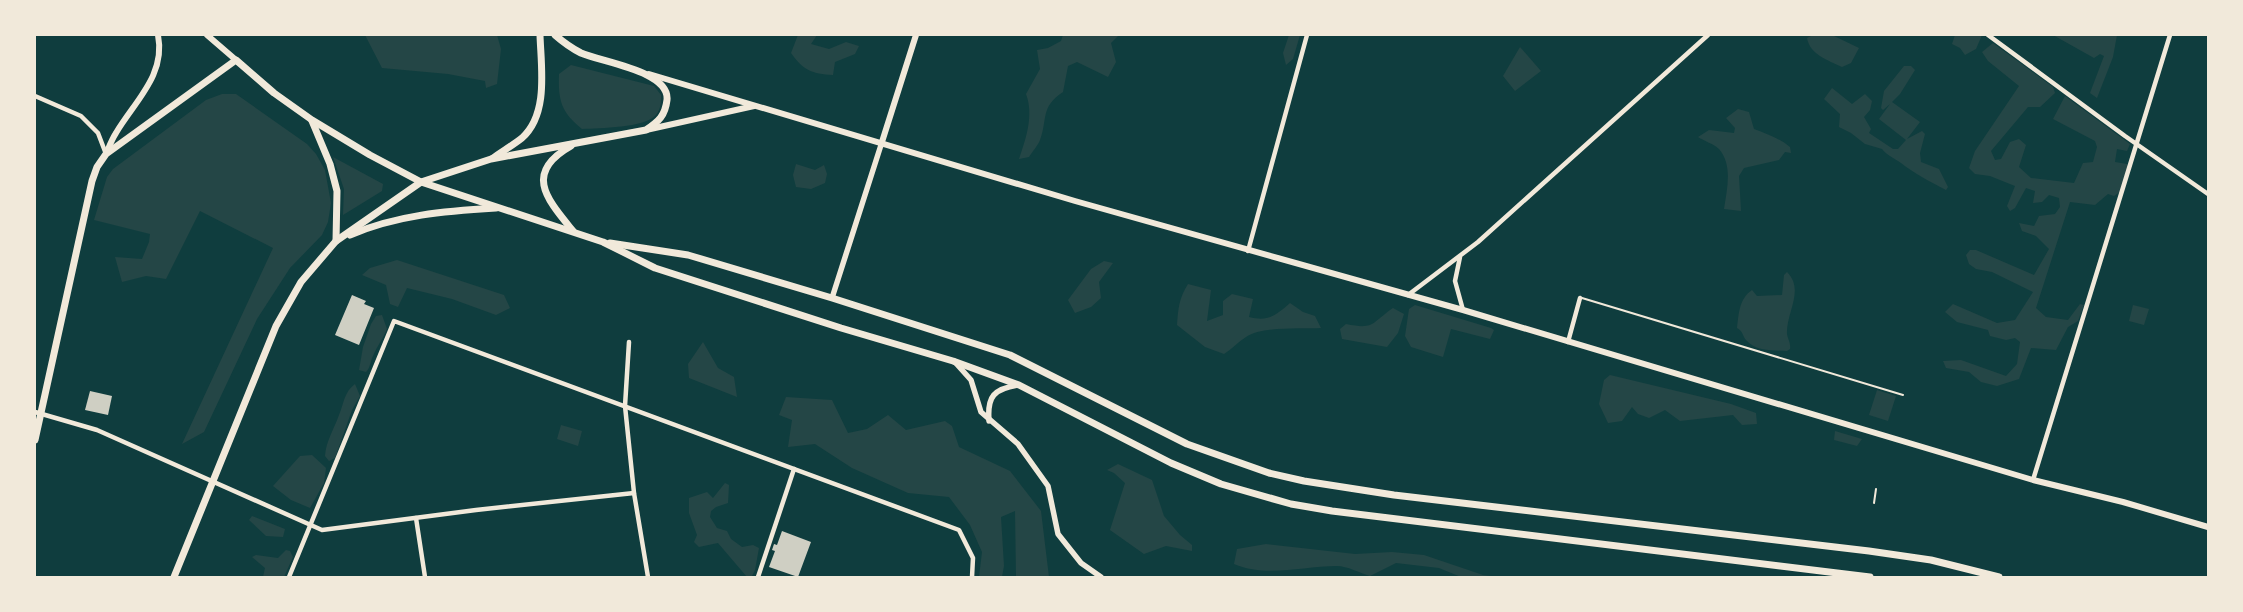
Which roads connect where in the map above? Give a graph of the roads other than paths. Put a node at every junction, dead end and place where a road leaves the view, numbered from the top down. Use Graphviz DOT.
graph roads {
  1 [pos="158,35"];
  2 [pos="207,35"];
  3 [pos="540,35"];
  4 [pos="555,35"];
  5 [pos="916,35"];
  6 [pos="1307,35"];
  7 [pos="1708,35"];
  8 [pos="1988,35"];
  9 [pos="2170,35"];
  10 [pos="236,60"];
  11 [pos="643,72"];
  12 [pos="35,96"];
  13 [pos="755,106"];
  14 [pos="312,120"];
  15 [pos="646,130"];
  16 [pos="578,142"];
  17 [pos="2137,144"];
  18 [pos="881,145"];
  19 [pos="106,154"];
  20 [pos="491,160"];
  21 [pos="421,182"];
  22 [pos="2208,194"];
  23 [pos="501,208"];
  24 [pos="573,231"];
  25 [pos="336,241"];
  26 [pos="603,242"];
  27 [pos="1248,251"];
  28 [pos="1460,257"];
  29 [pos="1408,294"];
  30 [pos="832,298"];
  31 [pos="1580,298"];
  32 [pos="1463,310"];
  33 [pos="629,342"];
  34 [pos="1568,342"];
  35 [pos="953,361"];
  36 [pos="1019,385"];
  37 [pos="1903,395"];
  38 [pos="625,406"];
  39 [pos="38,413"];
  40 [pos="989,421"];
  41 [pos="35,440"];
  42 [pos="794,469"];
  43 [pos="2033,480"];
  44 [pos="634,493"];
  45 [pos="416,518"];
  46 [pos="309,526"];
  47 [pos="2208,527"];
  48 [pos="174,577"];
  49 [pos="289,577"];
  50 [pos="425,577"];
  51 [pos="648,577"];
  52 [pos="758,577"];
  53 [pos="972,577"];
  54 [pos="1101,577"];
  55 [pos="1870,577"];
  56 [pos="1999,577"];
  1 -- 19 [label="main road"];
  2 -- 10 [label="main road"];
  3 -- 20 [label="main road"];
  4 -- 11 [label="main road"];
  5 -- 18 [label="main road"];
  6 -- 27 [label="street"];
  7 -- 28 [label="street"];
  8 -- 17 [label="street"];
  9 -- 17 [label="street"];
  10 -- 14 [label="main road"];
  10 -- 19 [label="main road"];
  11 -- 13 [label="main road"];
  11 -- 15 [label="main road"];
  12 -- 19 [label="street"];
  13 -- 15 [label="main road"];
  13 -- 18 [label="main road"];
  14 -- 21 [label="main road"];
  14 -- 25 [label="main road"];
  15 -- 16 [label="main road"];
  16 -- 20 [label="main road"];
  16 -- 24 [label="main road"];
  17 -- 22 [label="street"];
  17 -- 43 [label="street"];
  18 -- 27 [label="main road"];
  18 -- 30 [label="street"];
  19 -- 39 [label="main road"];
  20 -- 21 [label="main road"];
  21 -- 23 [label="main road"];
  21 -- 25 [label="main road"];
  23 -- 24 [label="main road"];
  23 -- 25 [label="main road"];
  24 -- 26 [label="main road"];
  25 -- 48 [label="main road"];
  26 -- 30 [label="main road"];
  26 -- 35 [label="main road"];
  27 -- 29 [label="main road"];
  28 -- 29 [label="street"];
  28 -- 32 [label="street"];
  29 -- 32 [label="main road"];
  30 -- 56 [label="main road"];
  31 -- 34 [label="street"];
  31 -- 37 [label="lane"];
  32 -- 34 [label="main road"];
  33 -- 38 [label="street"];
  34 -- 43 [label="main road"];
  35 -- 36 [label="main road"];
  35 -- 40 [label="street"];
  36 -- 40 [label="street"];
  36 -- 55 [label="main road"];
  38 -- 42 [label="street"];
  38 -- 44 [label="street"];
  38 -- 46 [label="street"];
  39 -- 41 [label="main road"];
  39 -- 46 [label="street"];
  40 -- 54 [label="street"];
  42 -- 52 [label="street"];
  42 -- 53 [label="street"];
  43 -- 47 [label="main road"];
  44 -- 45 [label="street"];
  44 -- 51 [label="street"];
  45 -- 46 [label="street"];
  45 -- 50 [label="street"];
  46 -- 49 [label="street"];
}
